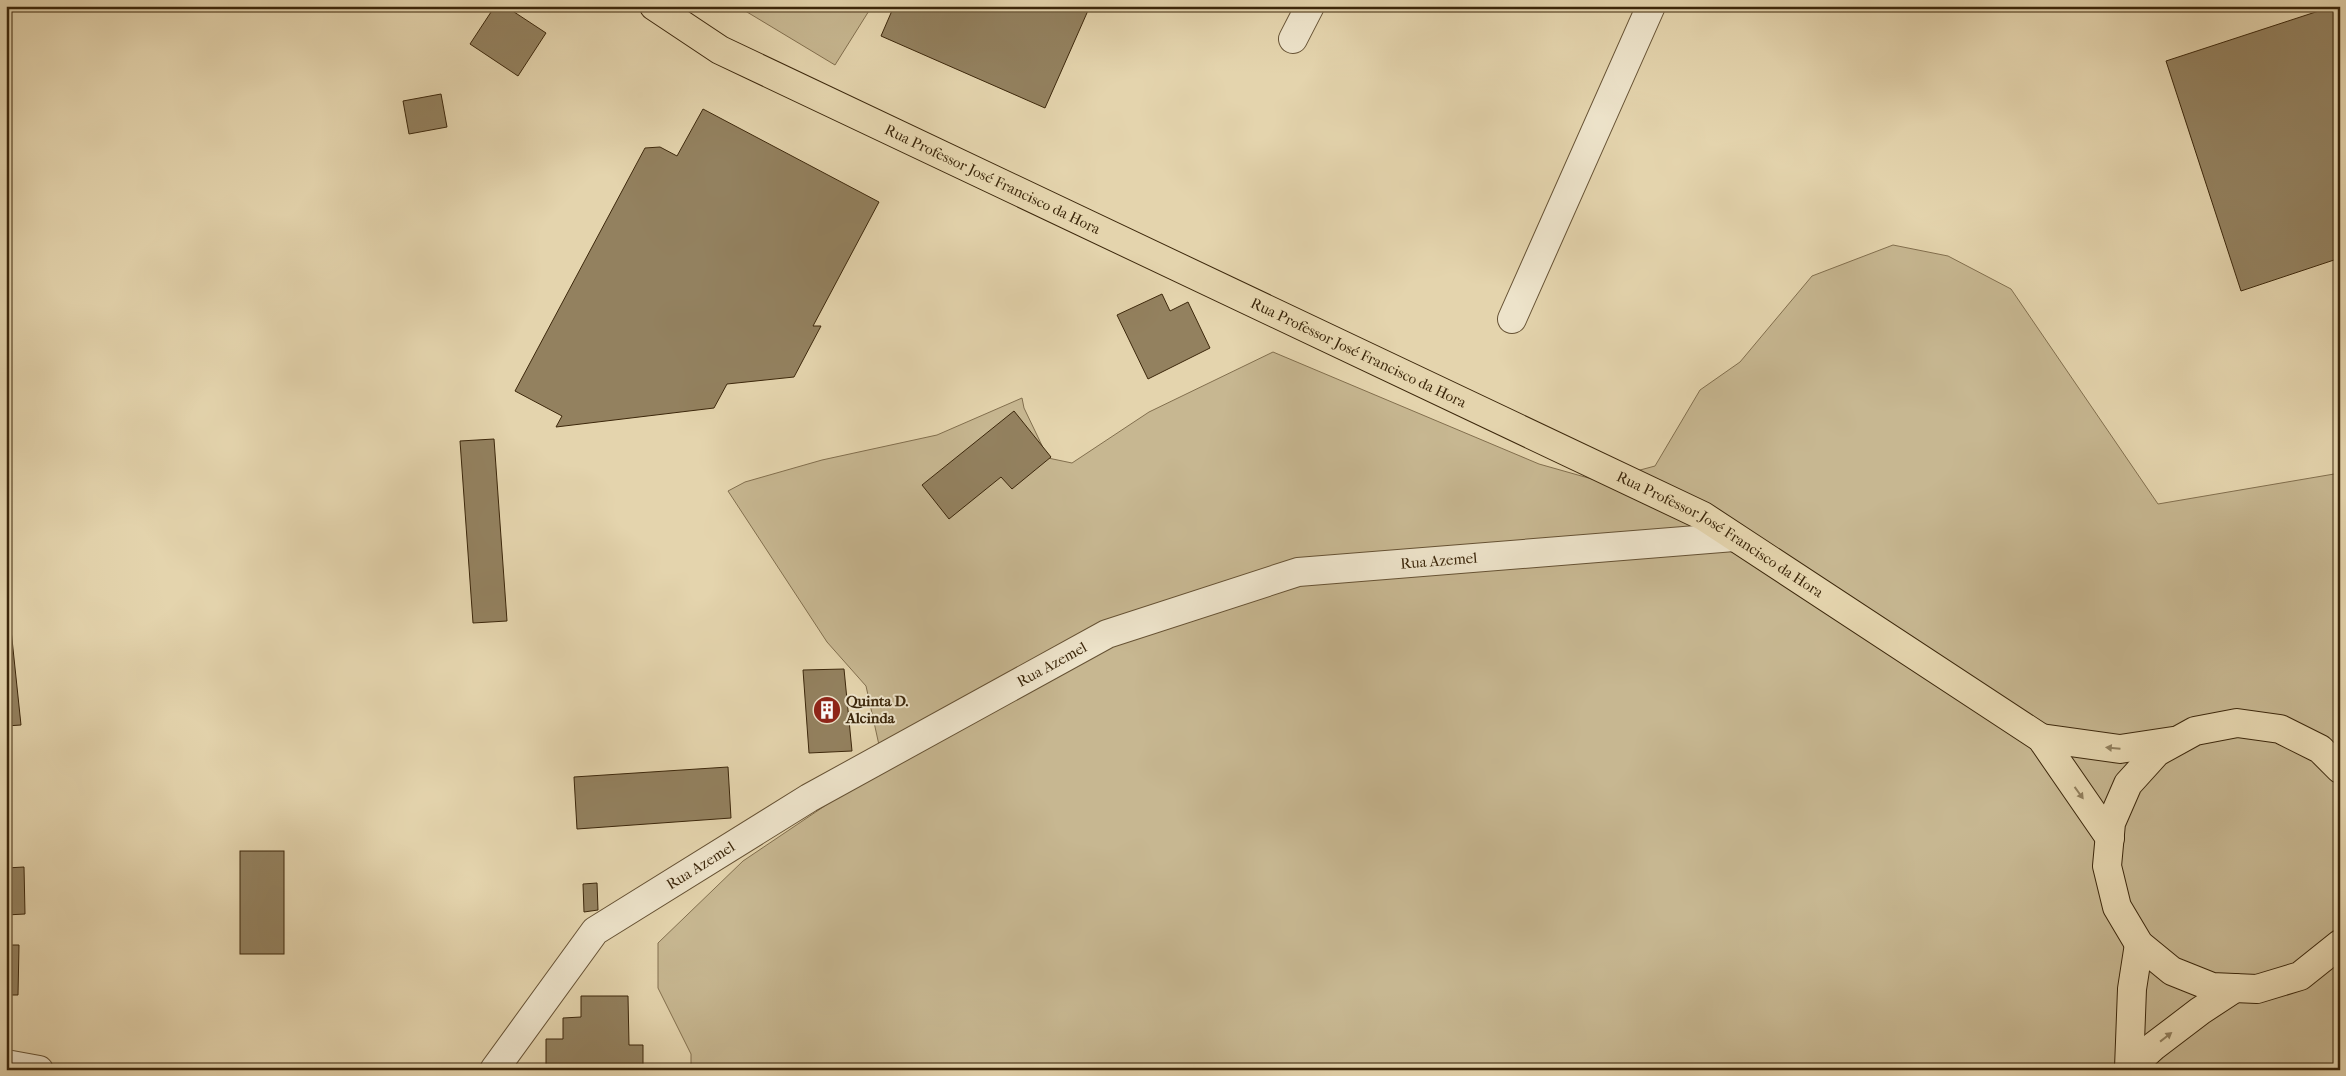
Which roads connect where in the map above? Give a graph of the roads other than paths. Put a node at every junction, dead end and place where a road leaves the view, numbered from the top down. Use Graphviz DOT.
graph roads {
  1 [pos="654,6"];
  2 [pos="1310,6"];
  3 [pos="1651,6"];
  4 [pos="1293,39"];
  5 [pos="1512,319"];
  6 [pos="1734,537"];
  7 [pos="2041,738"];
  8 [pos="2179,740"];
  9 [pos="2340,769"];
  10 [pos="2110,838"];
  11 [pos="2139,944"];
  12 [pos="2340,944"];
  13 [pos="2235,988"];
  14 [pos="6,1064"];
  15 [pos="2128,1069"];
  16 [pos="39,1070"];
  17 [pos="494,1070"];
  1 -- 6 [label="main road, Rua Professor José Francisco da Hora"];
  2 -- 4 [label="street"];
  3 -- 5 [label="street"];
  6 -- 7 [label="main road, Rua Professor José Francisco da Hora"];
  6 -- 17 [label="street, Rua Azemel"];
  8 -- 7 [label="main road, Rua Professor José Francisco da Hora, one-way"];
  7 -- 10 [label="main road, Rua Professor José Francisco da Hora, one-way"];
  8 -- 9 [label="main road"];
  8 -- 10 [label="main road"];
  10 -- 11 [label="main road"];
  11 -- 13 [label="main road"];
  11 -- 15 [label="main road"];
  12 -- 13 [label="main road"];
  15 -- 13 [label="main road, one-way"];
  14 -- 16 [label="street"];
}
